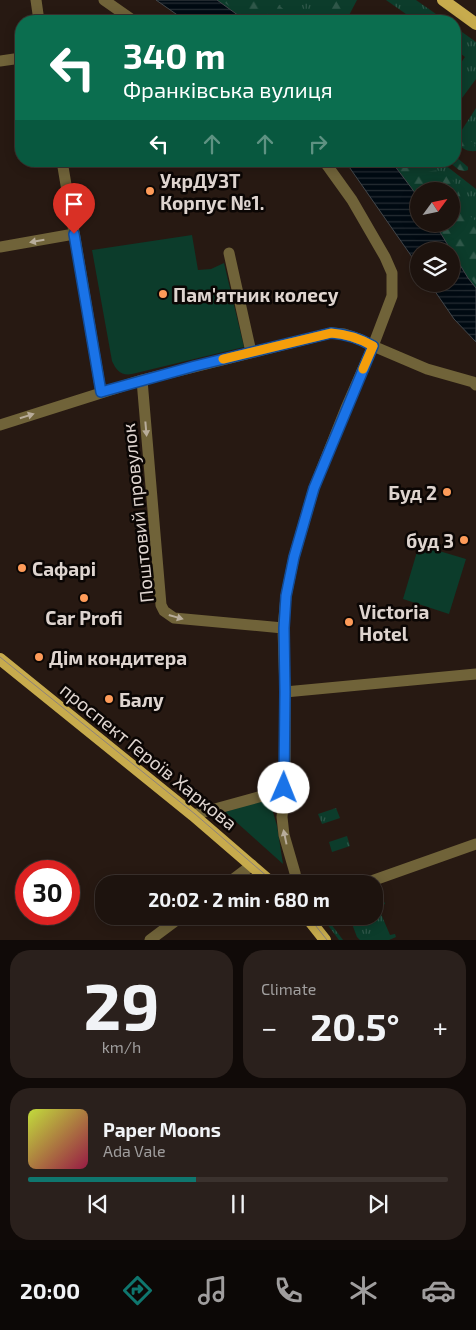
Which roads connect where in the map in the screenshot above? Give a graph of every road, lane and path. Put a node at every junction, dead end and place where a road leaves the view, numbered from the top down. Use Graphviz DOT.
graph roads {
  1 [pos="36,0"];
  2 [pos="104,0"];
  3 [pos="443,0"];
  4 [pos="39,15"];
  5 [pos="125,15"];
  6 [pos="476,24"];
  7 [pos="15,59"];
  8 [pos="0,61"];
  9 [pos="63,167"];
  10 [pos="328,167"];
  11 [pos="74,234"];
  12 [pos="0,247"];
  13 [pos="229,253"];
  14 [pos="373,346"];
  15 [pos="251,352"];
  16 [pos="142,380"];
  17 [pos="476,385"];
  18 [pos="101,392"];
  19 [pos="0,424"];
  20 [pos="284,628"];
  21 [pos="0,659"];
  22 [pos="476,674"];
  23 [pos="285,692"];
  24 [pos="284,788"];
  25 [pos="193,815"];
  26 [pos="476,844"];
  27 [pos="252,865"];
  28 [pos="239,875"];
  29 [pos="263,875"];
  30 [pos="295,875"];
  31 [pos="383,877"];
  32 [pos="170,925"];
  33 [pos="313,925"];
  34 [pos="150,940"];
  35 [pos="325,940"];
  1 -- 4 [label="street"];
  2 -- 5 [label="street"];
  3 -- 6 [label="main road"];
  7 -- 8 [label="street"];
  9 -- 11 [label="street"];
  10 -- 14 [label="street"];
  11 -- 12 [label="street, one-way"];
  11 -- 18 [label="street"];
  13 -- 15 [label="street"];
  14 -- 15 [label="street"];
  14 -- 17 [label="street"];
  14 -- 20 [label="street"];
  15 -- 16 [label="street"];
  16 -- 18 [label="street"];
  16 -- 20 [label="street, Поштовий провулок, one-way"];
  19 -- 18 [label="street, one-way"];
  20 -- 23 [label="street"];
  21 -- 25 [label="main road, проспект Героїв Харкова"];
  22 -- 23 [label="street"];
  23 -- 24 [label="street"];
  24 -- 25 [label="street"];
  30 -- 24 [label="street, one-way"];
  25 -- 27 [label="main road, проспект Героїв Харкова"];
  26 -- 31 [label="street"];
  27 -- 28 [label="street"];
  27 -- 29 [label="main road, проспект Героїв Харкова"];
  32 -- 34 [label="street"];
  33 -- 35 [label="main road"];
}
